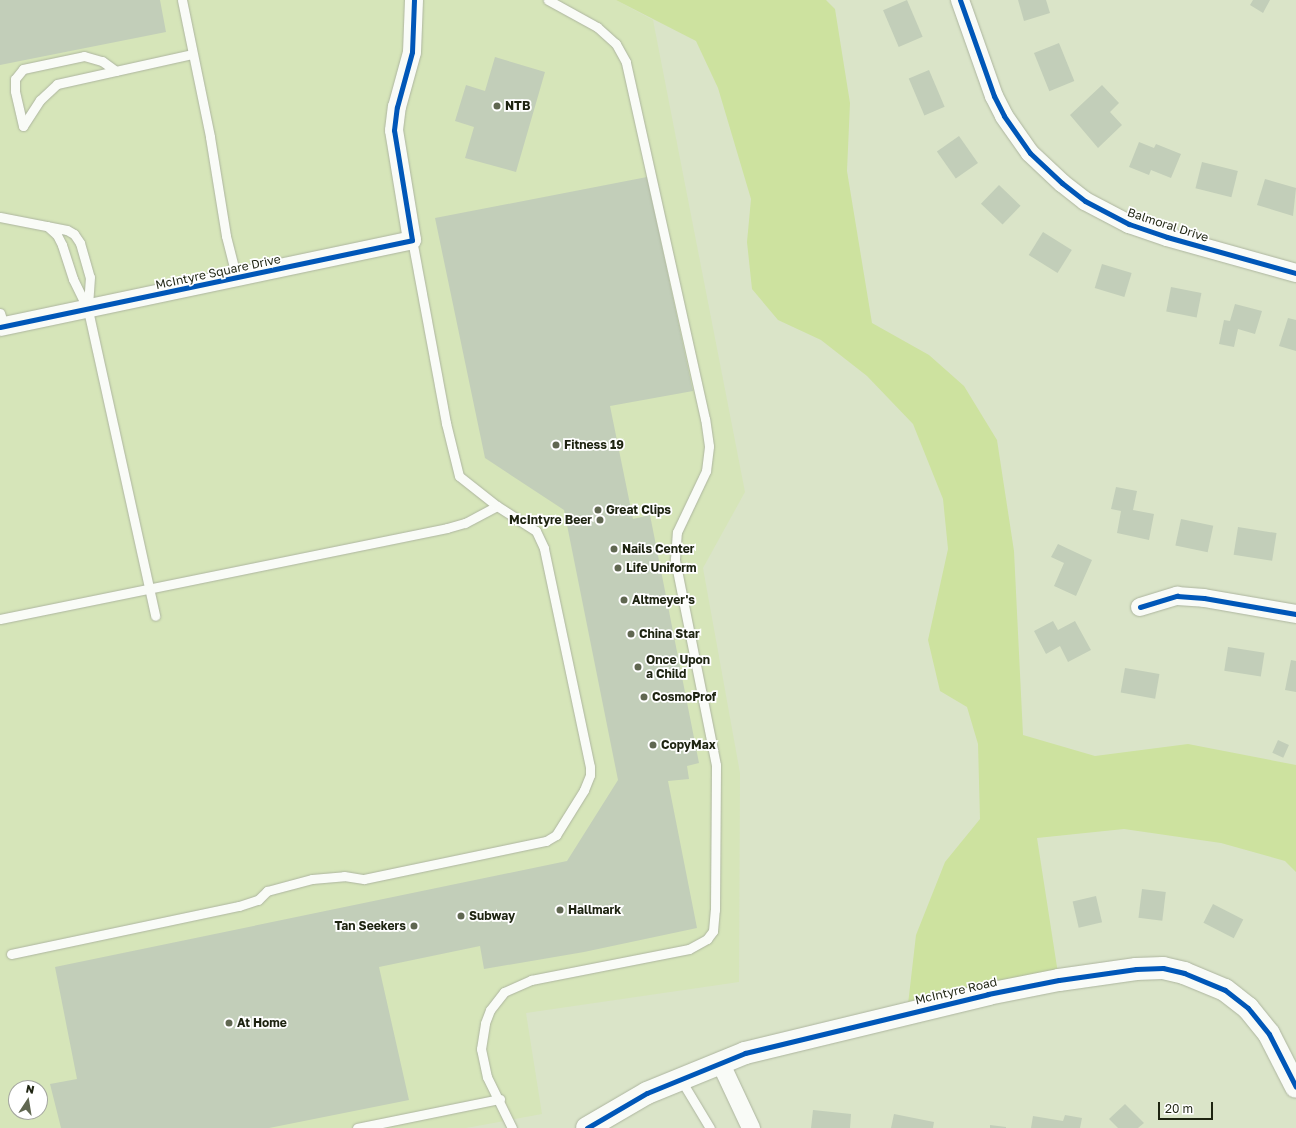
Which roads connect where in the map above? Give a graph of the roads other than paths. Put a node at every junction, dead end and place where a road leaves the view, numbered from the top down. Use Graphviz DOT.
graph roads {
  1 [pos="182,0"];
  2 [pos="414,0"];
  3 [pos="548,0"];
  4 [pos="960,0"];
  5 [pos="192,54"];
  6 [pos="116,71"];
  7 [pos="0,217"];
  8 [pos="47,226"];
  9 [pos="412,240"];
  10 [pos="1296,273"];
  11 [pos="237,279"];
  12 [pos="88,310"];
  13 [pos="1,322"];
  14 [pos="497,506"];
  15 [pos="149,587"];
  16 [pos="1140,608"];
  17 [pos="1296,614"];
  18 [pos="154,616"];
  19 [pos="0,619"];
  20 [pos="11,954"];
  21 [pos="721,1064"];
  22 [pos="680,1078"];
  23 [pos="1296,1087"];
  24 [pos="500,1099"];
  25 [pos="357,1128"];
  26 [pos="512,1128"];
  27 [pos="587,1128"];
  28 [pos="710,1128"];
  29 [pos="750,1128"];
  1 -- 5 [label="lane"];
  2 -- 9 [label="street"];
  3 -- 24 [label="lane"];
  4 -- 10 [label="street, Balmoral Drive"];
  5 -- 6 [label="lane"];
  5 -- 11 [label="lane"];
  6 -- 6 [label="lane"];
  7 -- 8 [label="lane"];
  8 -- 12 [label="lane"];
  8 -- 12 [label="lane"];
  9 -- 11 [label="street, McIntyre Square Drive"];
  9 -- 14 [label="lane"];
  11 -- 12 [label="street, McIntyre Square Drive"];
  12 -- 13 [label="street, McIntyre Square Drive"];
  12 -- 15 [label="lane"];
  14 -- 15 [label="lane"];
  14 -- 20 [label="lane"];
  15 -- 18 [label="lane"];
  15 -- 19 [label="lane"];
  16 -- 17 [label="street"];
  21 -- 22 [label="street, McIntyre Road"];
  21 -- 23 [label="street, McIntyre Road"];
  21 -- 29 [label="street"];
  22 -- 27 [label="street, McIntyre Road"];
  22 -- 28 [label="lane"];
  24 -- 25 [label="lane"];
  24 -- 26 [label="lane"];
}
